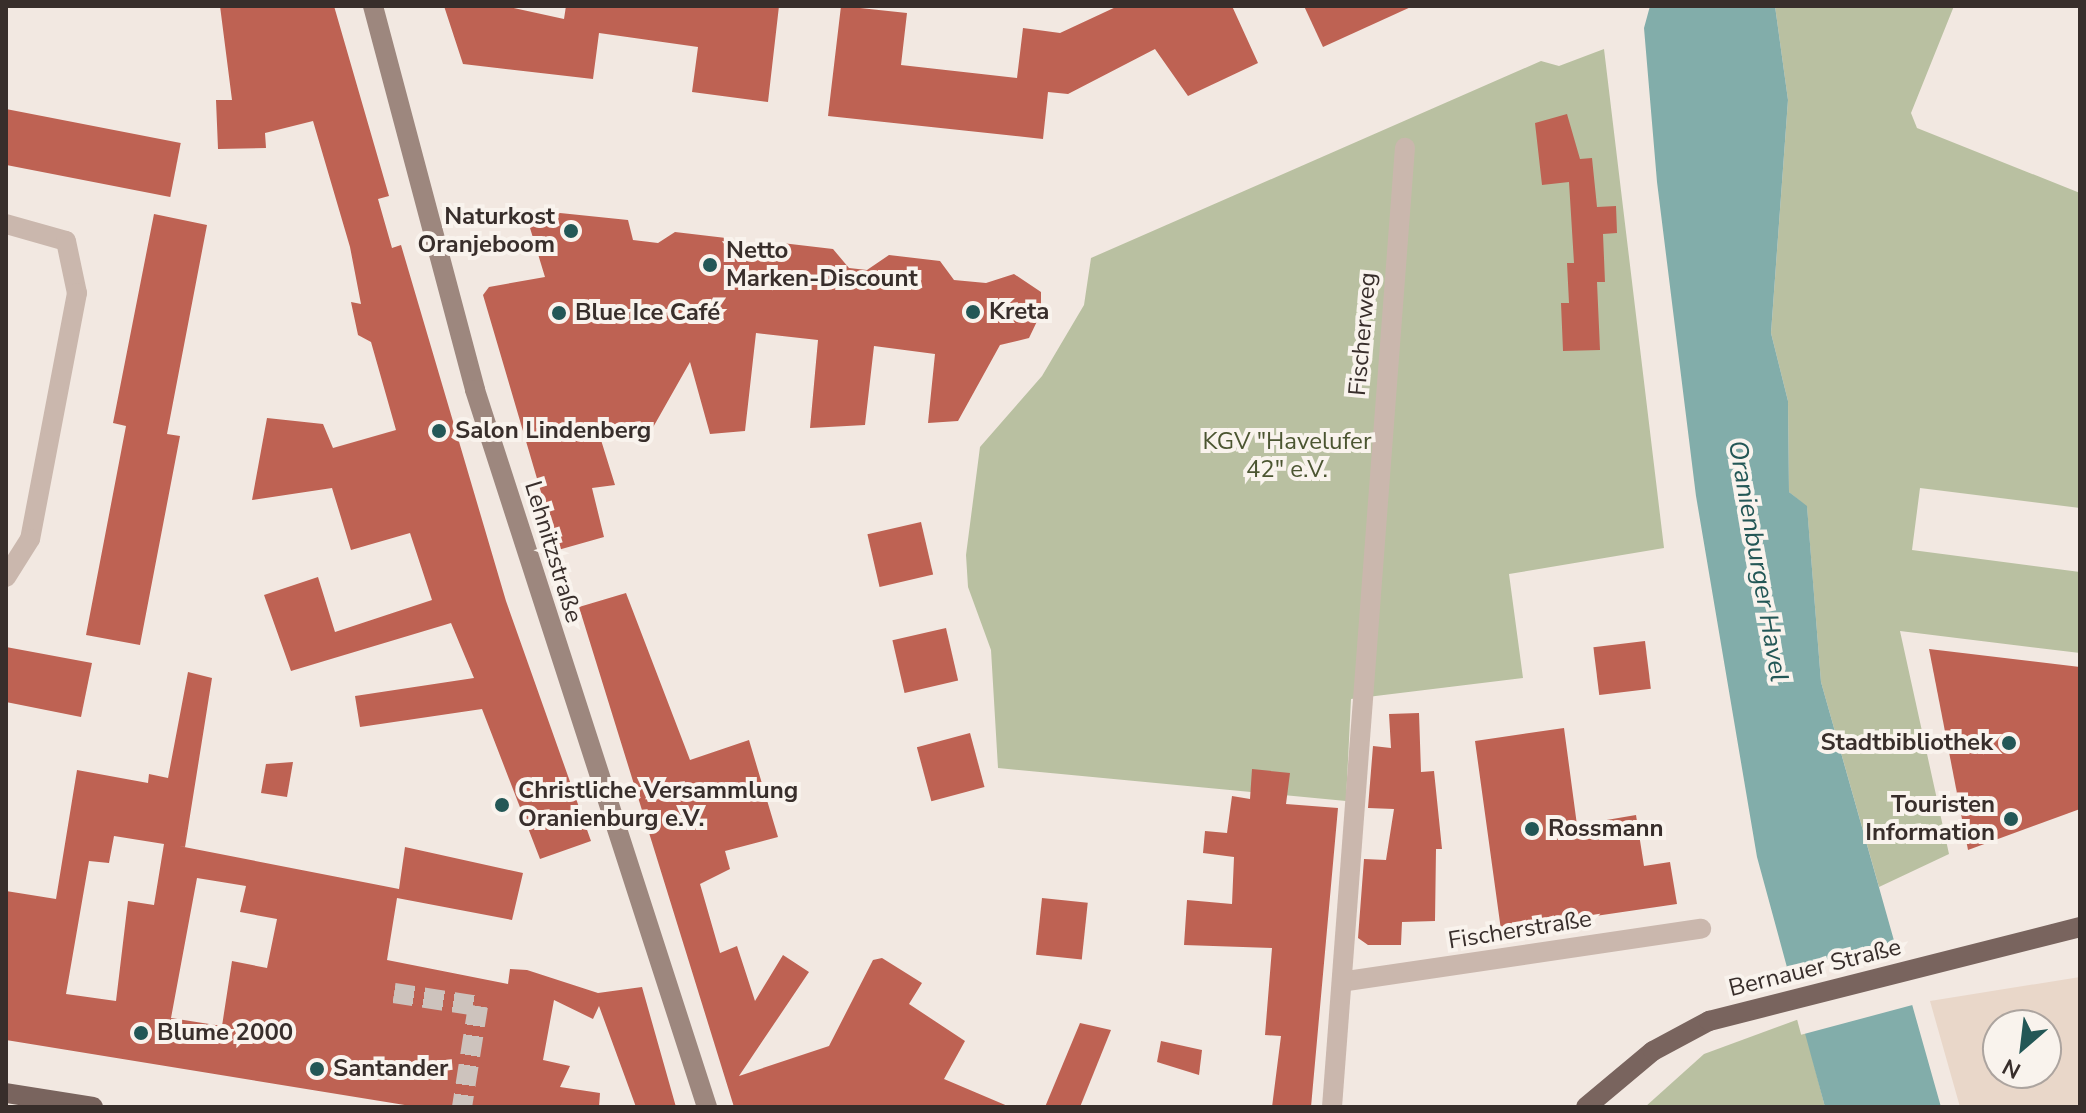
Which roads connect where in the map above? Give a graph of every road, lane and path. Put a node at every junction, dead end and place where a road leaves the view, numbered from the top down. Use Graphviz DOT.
graph roads {
  1 [pos="373,6"];
  2 [pos="1405,148"];
  3 [pos="6,224"];
  4 [pos="6,577"];
  5 [pos="2080,927"];
  6 [pos="1701,929"];
  7 [pos="1347,981"];
  8 [pos="6,1093"];
  9 [pos="93,1107"];
  10 [pos="707,1107"];
  11 [pos="1332,1107"];
  12 [pos="1586,1107"];
  1 -- 10 [label="main road, Lehnitzstraße"];
  2 -- 7 [label="street, Fischerweg"];
  3 -- 4 [label="street"];
  5 -- 12 [label="main road, Bernauer Straße"];
  6 -- 7 [label="street, Fischerstraße"];
  7 -- 11 [label="street"];
  8 -- 9 [label="main road"];
}
